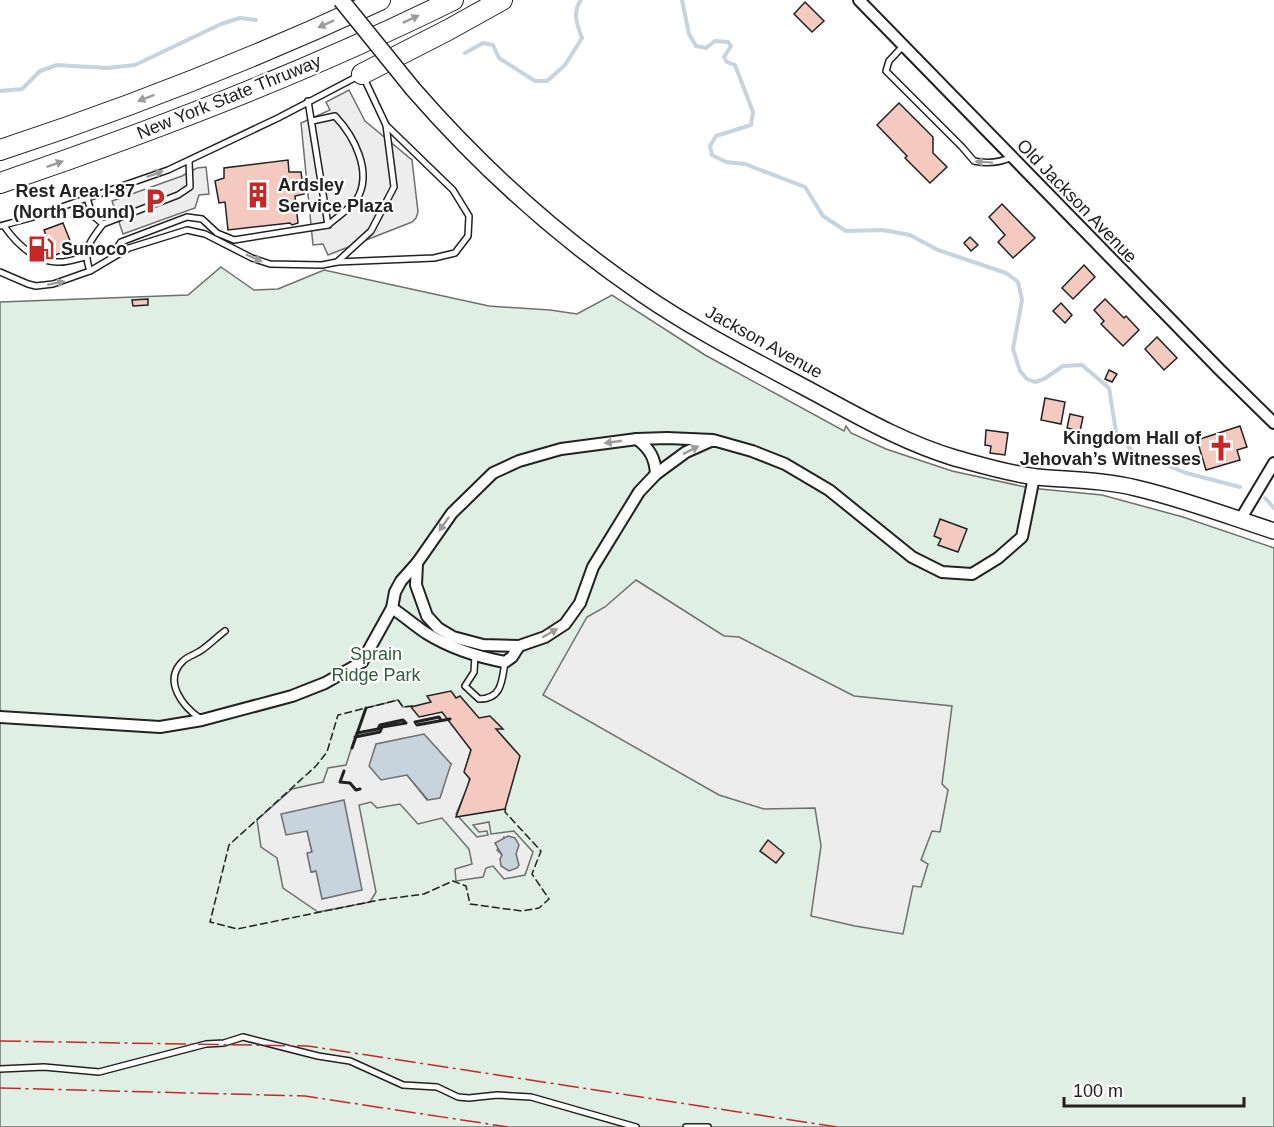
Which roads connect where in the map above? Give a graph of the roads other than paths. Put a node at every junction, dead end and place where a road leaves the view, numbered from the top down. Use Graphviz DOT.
graph roads {
  1 [pos="341,0"];
  2 [pos="380,0"];
  3 [pos="453,0"];
  4 [pos="502,0"];
  5 [pos="858,0"];
  6 [pos="903,46"];
  7 [pos="362,74"];
  8 [pos="308,101"];
  9 [pos="312,121"];
  10 [pos="386,125"];
  11 [pos="0,150"];
  12 [pos="1012,158"];
  13 [pos="189,161"];
  14 [pos="0,183"];
  15 [pos="87,198"];
  16 [pos="103,224"];
  17 [pos="328,225"];
  18 [pos="2,226"];
  19 [pos="85,257"];
  20 [pos="109,259"];
  21 [pos="338,262"];
  22 [pos="90,271"];
  23 [pos="0,272"];
  24 [pos="1274,423"];
  25 [pos="637,439"];
  26 [pos="713,440"];
  27 [pos="1274,463"];
  28 [pos="656,474"];
  29 [pos="1034,477"];
  30 [pos="1240,520"];
  31 [pos="1274,531"];
  32 [pos="417,564"];
  33 [pos="392,608"];
  34 [pos="225,632"];
  35 [pos="519,646"];
  36 [pos="475,655"];
  37 [pos="505,662"];
  38 [pos="0,717"];
  39 [pos="202,720"];
  40 [pos="0,1069"];
  41 [pos="636,1127"];
  42 [pos="686,1127"];
  43 [pos="708,1127"];
  1 -- 29 [label="main road, Jackson Avenue, bridge"];
  2 -- 11 [label="highway, New York State Thruway, one-way"];
  14 -- 3 [label="highway, New York State Thruway, one-way"];
  4 -- 7 [label="highway"];
  5 -- 6 [label="street, Old Jackson Avenue"];
  6 -- 12 [label="street, Old Jackson Avenue"];
  12 -- 6 [label="lane, one-way"];
  7 -- 8 [label="lane"];
  7 -- 10 [label="lane"];
  8 -- 9 [label="lane"];
  8 -- 13 [label="lane"];
  9 -- 17 [label="lane"];
  9 -- 17 [label="lane"];
  10 -- 21 [label="lane"];
  10 -- 21 [label="lane"];
  12 -- 24 [label="street, Old Jackson Avenue"];
  15 -- 13 [label="lane, one-way"];
  13 -- 16 [label="lane"];
  15 -- 16 [label="lane"];
  15 -- 18 [label="lane"];
  16 -- 19 [label="lane"];
  17 -- 20 [label="lane"];
  18 -- 19 [label="lane"];
  19 -- 22 [label="lane"];
  20 -- 21 [label="lane, one-way"];
  20 -- 22 [label="lane"];
  23 -- 22 [label="lane, one-way"];
  25 -- 26 [label="street"];
  25 -- 28 [label="street"];
  25 -- 32 [label="street, one-way"];
  28 -- 26 [label="street, one-way"];
  26 -- 29 [label="street"];
  27 -- 30 [label="street"];
  35 -- 28 [label="street, one-way"];
  29 -- 30 [label="main road, Jackson Avenue"];
  30 -- 31 [label="main road, Jackson Avenue"];
  32 -- 33 [label="street"];
  32 -- 35 [label="street"];
  33 -- 36 [label="street"];
  33 -- 39 [label="street"];
  34 -- 39 [label="lane"];
  35 -- 37 [label="street"];
  36 -- 37 [label="street"];
  36 -- 37 [label="lane"];
  38 -- 39 [label="street"];
  40 -- 41 [label="lane"];
  42 -- 43 [label="lane"];
}
